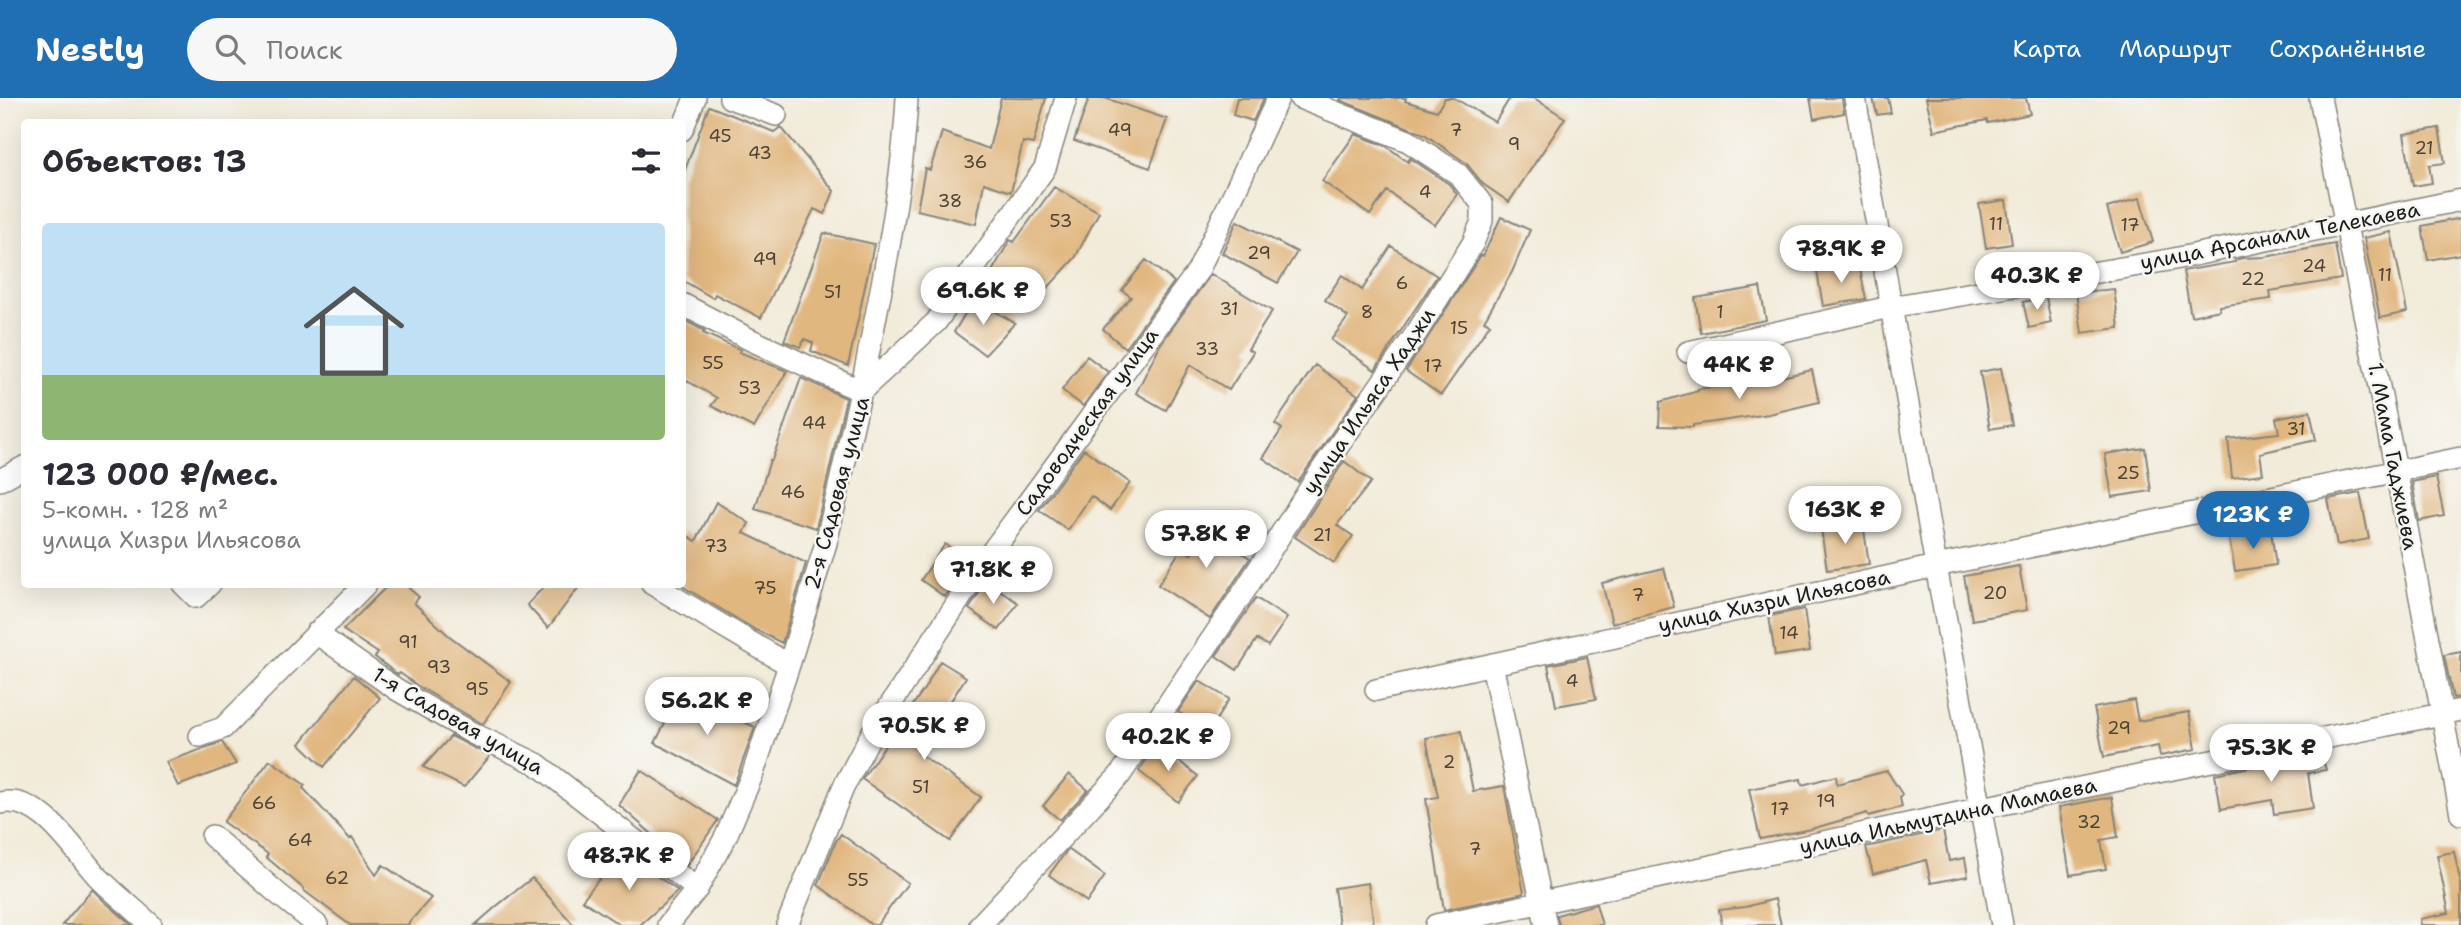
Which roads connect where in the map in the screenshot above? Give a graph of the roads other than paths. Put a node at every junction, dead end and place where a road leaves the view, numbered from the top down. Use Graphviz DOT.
graph roads {
  1 [pos="695,98"];
  2 [pos="730,98"];
  3 [pos="907,98"];
  4 [pos="1066,98"];
  5 [pos="1278,98"];
  6 [pos="1300,98"];
  7 [pos="1855,98"];
  8 [pos="2320,98"];
  9 [pos="776,115"];
  10 [pos="686,120"];
  11 [pos="2461,200"];
  12 [pos="2346,223"];
  13 [pos="686,306"];
  14 [pos="1890,307"];
  15 [pos="1688,352"];
  16 [pos="861,391"];
  17 [pos="2461,458"];
  18 [pos="21,469"];
  19 [pos="2396,470"];
  20 [pos="0,480"];
  21 [pos="1936,566"];
  22 [pos="187,588"];
  23 [pos="206,588"];
  24 [pos="362,588"];
  25 [pos="659,588"];
  26 [pos="316,633"];
  27 [pos="1492,664"];
  28 [pos="789,665"];
  29 [pos="1376,690"];
  30 [pos="2452,711"];
  31 [pos="200,736"];
  32 [pos="0,803"];
  33 [pos="1982,808"];
  34 [pos="2461,814"];
  35 [pos="212,836"];
  36 [pos="697,889"];
  37 [pos="1544,914"];
  38 [pos="151,925"];
  39 [pos="317,925"];
  40 [pos="668,925"];
  41 [pos="787,925"];
  42 [pos="981,925"];
  43 [pos="1436,925"];
  44 [pos="2002,925"];
  1 -- 10 [label="street"];
  2 -- 9 [label="street"];
  3 -- 16 [label="street"];
  4 -- 16 [label="street, 2-я Садовая улица"];
  5 -- 41 [label="street, Садоводческая улица"];
  6 -- 42 [label="street, улица Ильяса Хаджи"];
  7 -- 14 [label="street"];
  8 -- 12 [label="street, 1. Мама Гаджиева"];
  11 -- 12 [label="street, улица Арсанали Телекаева"];
  12 -- 14 [label="street, улица Арсанали Телекаева"];
  12 -- 19 [label="street, 1. Мама Гаджиева"];
  13 -- 16 [label="street"];
  14 -- 15 [label="street, улица Арсанали Телекаева"];
  14 -- 21 [label="street"];
  16 -- 28 [label="street, 2-я Садовая улица"];
  17 -- 19 [label="street, улица Хизри Ильясова"];
  18 -- 20 [label="street"];
  19 -- 21 [label="street, улица Хизри Ильясова"];
  19 -- 30 [label="street, 1. Мама Гаджиева"];
  21 -- 27 [label="street, улица Хизри Ильясова"];
  21 -- 33 [label="street"];
  22 -- 23 [label="street"];
  24 -- 26 [label="street"];
  25 -- 28 [label="street"];
  26 -- 31 [label="street"];
  26 -- 36 [label="street, 1-я Садовая улица"];
  27 -- 29 [label="street, улица Хизри Ильясова"];
  27 -- 37 [label="street"];
  28 -- 36 [label="street, 2-я Садовая улица"];
  30 -- 33 [label="street, улица Ильмутдина Мамаева"];
  30 -- 34 [label="street, 1. Мама Гаджиева"];
  32 -- 38 [label="street"];
  33 -- 37 [label="street, улица Ильмутдина Мамаева"];
  33 -- 44 [label="street"];
  35 -- 39 [label="street"];
  36 -- 40 [label="street, 2-я Садовая улица"];
  37 -- 43 [label="street, улица Ильмутдина Мамаева"];
}
